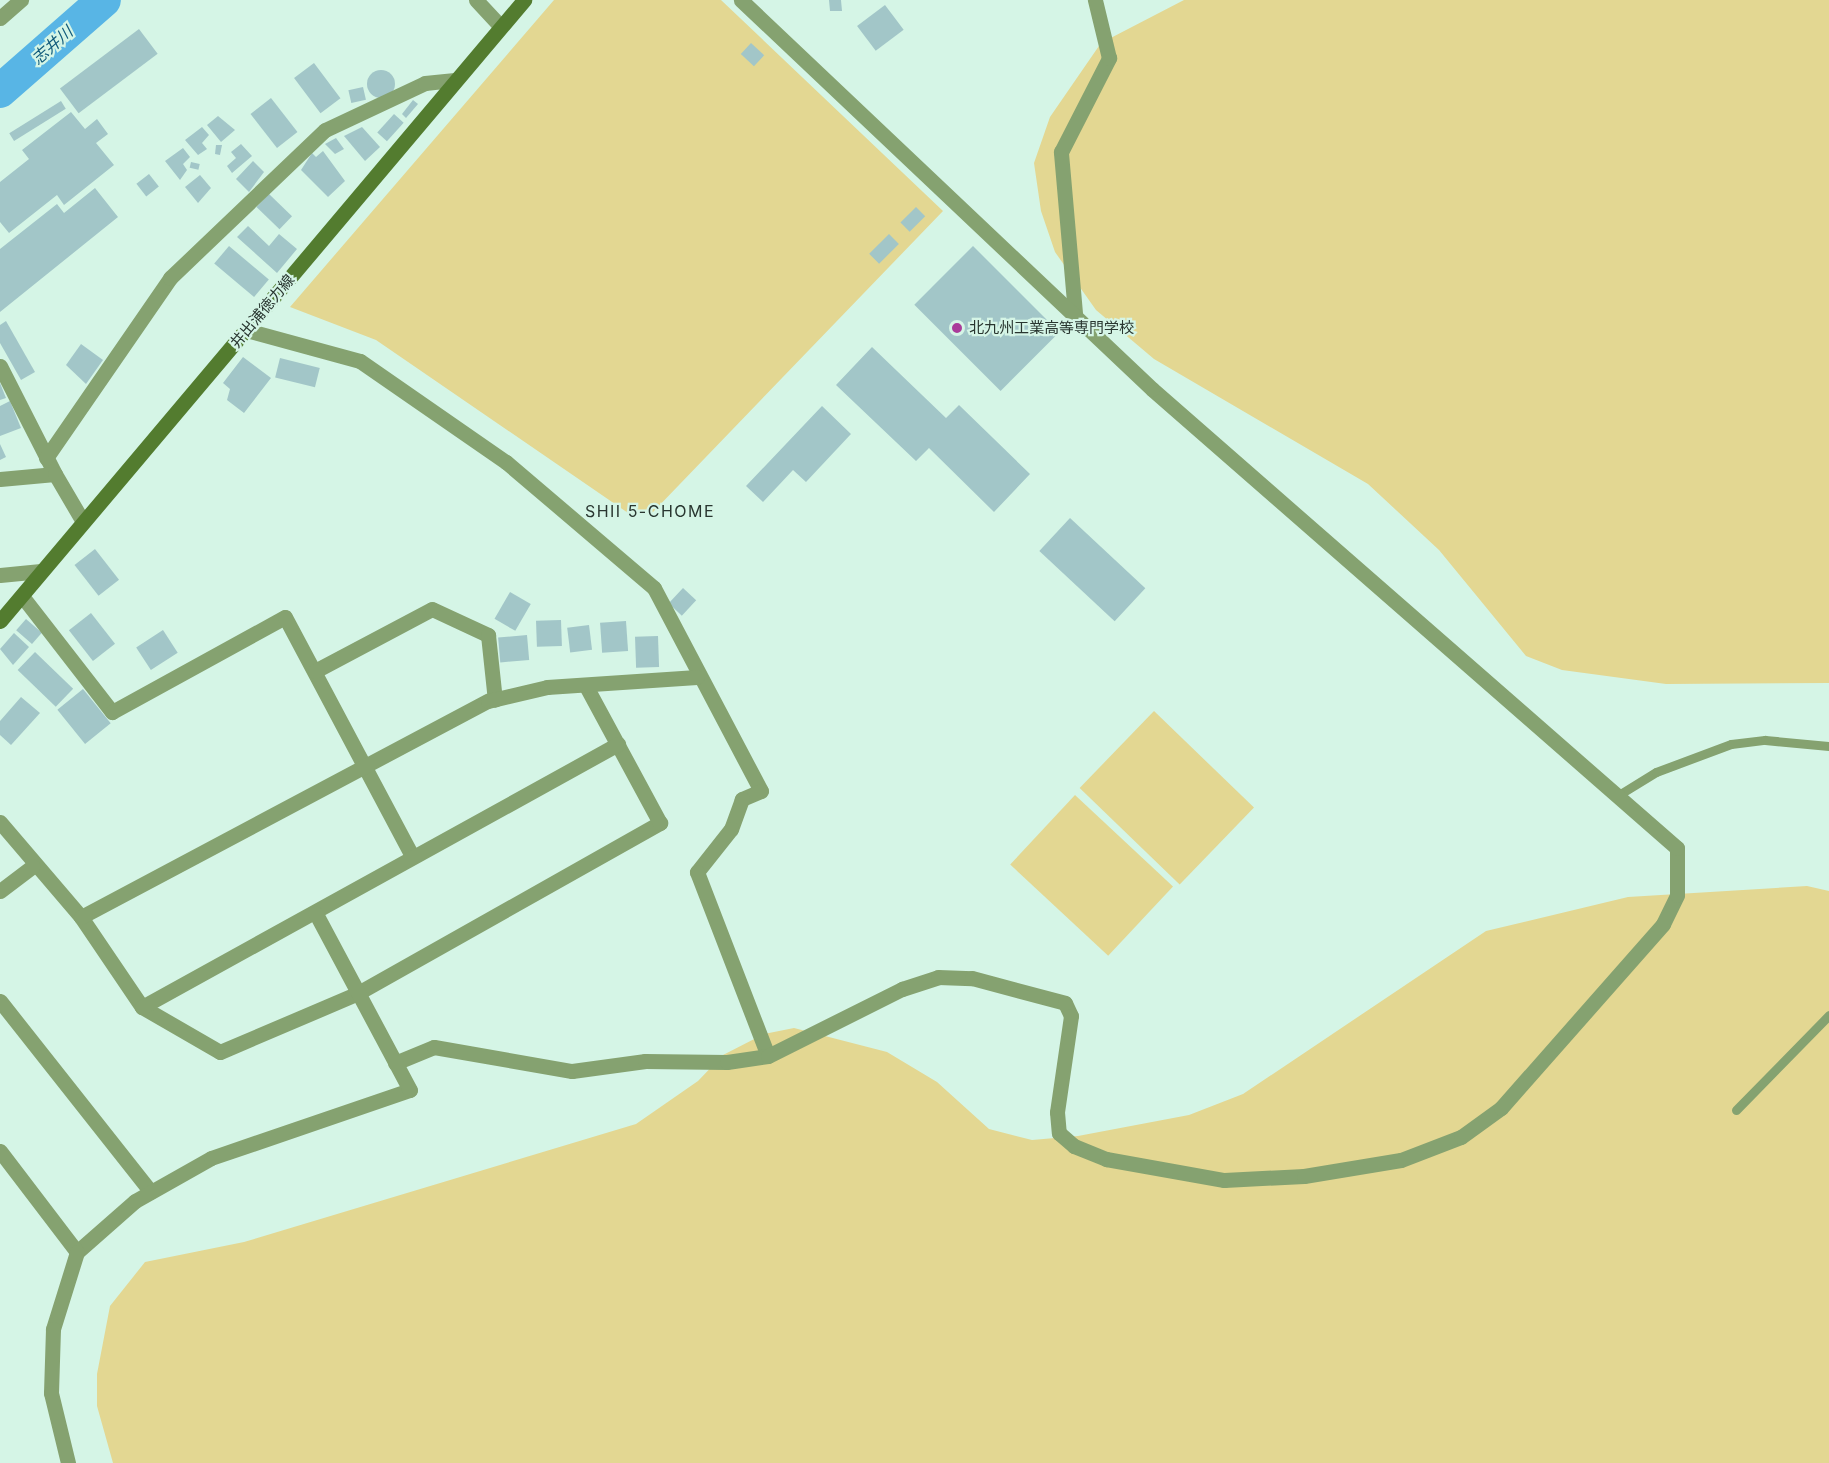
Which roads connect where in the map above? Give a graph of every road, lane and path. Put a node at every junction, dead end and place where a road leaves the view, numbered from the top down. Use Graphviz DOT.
graph roads {
  1 [pos="21,0"];
  2 [pos="476,0"];
  3 [pos="524,0"];
  4 [pos="741,0"];
  5 [pos="1095,0"];
  6 [pos="0,18"];
  7 [pos="500,26"];
  8 [pos="455,80"];
  9 [pos="1075,313"];
  10 [pos="246,330"];
  11 [pos="0,366"];
  12 [pos="46,458"];
  13 [pos="54,474"];
  14 [pos="0,479"];
  15 [pos="81,520"];
  16 [pos="41,571"];
  17 [pos="0,575"];
  18 [pos="22,596"];
  19 [pos="0,621"];
  20 [pos="315,671"];
  21 [pos="697,677"];
  22 [pos="586,686"];
  23 [pos="495,700"];
  24 [pos="618,744"];
  25 [pos="1829,746"];
  26 [pos="368,765"];
  27 [pos="1617,796"];
  28 [pos="0,822"];
  29 [pos="411,854"];
  30 [pos="33,866"];
  31 [pos="0,891"];
  32 [pos="316,914"];
  33 [pos="81,917"];
  34 [pos="358,993"];
  35 [pos="0,1001"];
  36 [pos="142,1006"];
  37 [pos="1829,1015"];
  38 [pos="768,1056"];
  39 [pos="395,1063"];
  40 [pos="1736,1110"];
  41 [pos="0,1151"];
  42 [pos="151,1192"];
  43 [pos="77,1252"];
  44 [pos="68,1463"];
  1 -- 6 [label="street"];
  2 -- 7 [label="street"];
  3 -- 7 [label="main road, 井出浦徳力線"];
  4 -- 9 [label="street"];
  5 -- 9 [label="street"];
  7 -- 8 [label="main road, 井出浦徳力線"];
  8 -- 10 [label="main road, 井出浦徳力線"];
  8 -- 12 [label="street"];
  9 -- 27 [label="street"];
  10 -- 15 [label="main road, 井出浦徳力線"];
  10 -- 21 [label="street"];
  11 -- 12 [label="street"];
  12 -- 13 [label="street"];
  13 -- 14 [label="street"];
  13 -- 15 [label="street"];
  15 -- 16 [label="main road, 井出浦徳力線"];
  16 -- 17 [label="street"];
  16 -- 18 [label="main road, 井出浦徳力線"];
  18 -- 19 [label="main road, 井出浦徳力線"];
  18 -- 20 [label="street"];
  20 -- 23 [label="street"];
  20 -- 26 [label="street"];
  21 -- 22 [label="street"];
  21 -- 38 [label="street"];
  22 -- 23 [label="street"];
  22 -- 24 [label="street"];
  23 -- 26 [label="street"];
  24 -- 29 [label="street"];
  24 -- 34 [label="street"];
  25 -- 27 [label="lane"];
  26 -- 29 [label="street"];
  26 -- 33 [label="street"];
  27 -- 38 [label="street"];
  28 -- 30 [label="street"];
  29 -- 32 [label="street"];
  30 -- 31 [label="street"];
  30 -- 33 [label="street"];
  32 -- 34 [label="street"];
  32 -- 36 [label="street"];
  33 -- 36 [label="street"];
  34 -- 36 [label="street"];
  34 -- 39 [label="street"];
  35 -- 42 [label="street"];
  37 -- 40 [label="lane"];
  38 -- 39 [label="street"];
  39 -- 42 [label="street"];
  41 -- 43 [label="street"];
  42 -- 43 [label="street"];
  43 -- 44 [label="street"];
}
